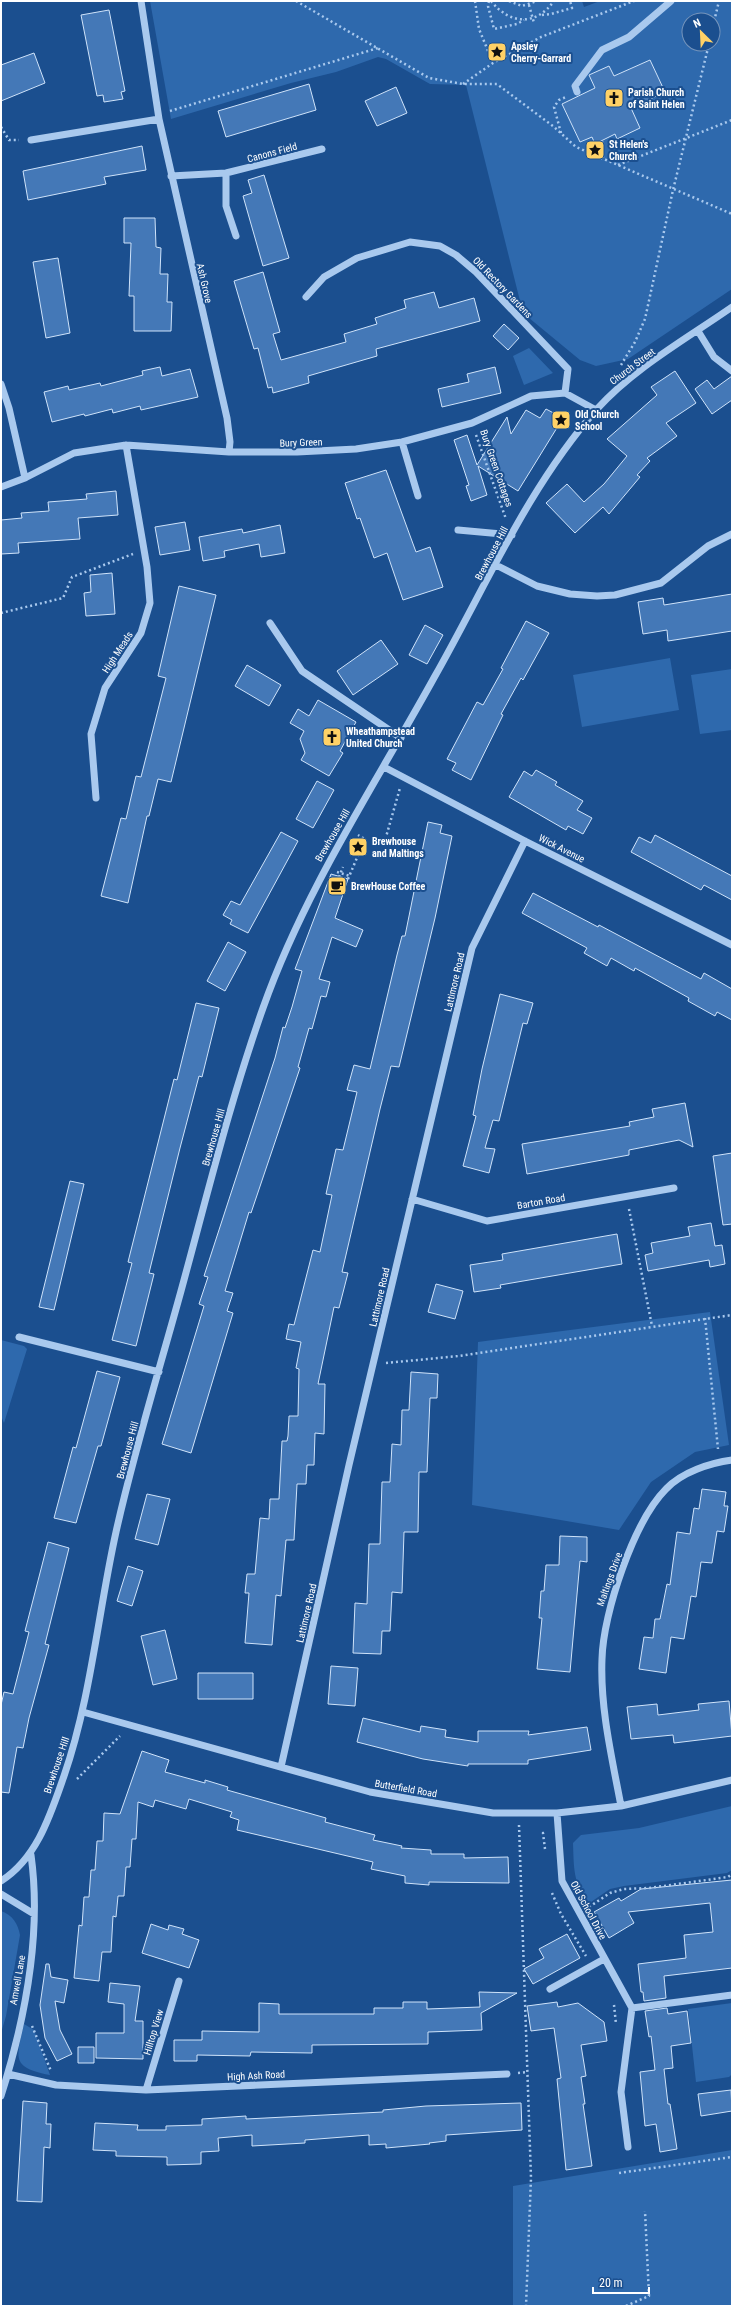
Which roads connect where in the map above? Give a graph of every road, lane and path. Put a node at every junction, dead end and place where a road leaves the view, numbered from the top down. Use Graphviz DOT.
graph roads {
  1 [pos="141,1"];
  2 [pos="296,1"];
  3 [pos="475,1"];
  4 [pos="490,1"];
  5 [pos="509,1"];
  6 [pos="537,1"];
  7 [pos="554,1"];
  8 [pos="570,1"];
  9 [pos="634,1"];
  10 [pos="671,1"];
  11 [pos="719,1"];
  12 [pos="529,5"];
  13 [pos="716,12"];
  14 [pos="541,15"];
  15 [pos="532,18"];
  16 [pos="524,20"];
  17 [pos="534,23"];
  18 [pos="378,48"];
  19 [pos="707,52"];
  20 [pos="493,63"];
  21 [pos="463,84"];
  22 [pos="577,92"];
  23 [pos="158,117"];
  24 [pos="732,120"];
  25 [pos="1,126"];
  26 [pos="561,133"];
  27 [pos="687,138"];
  28 [pos="31,140"];
  29 [pos="602,141"];
  30 [pos="322,150"];
  31 [pos="603,159"];
  32 [pos="618,166"];
  33 [pos="226,173"];
  34 [pos="171,176"];
  35 [pos="673,190"];
  36 [pos="732,214"];
  37 [pos="236,236"];
  38 [pos="306,297"];
  39 [pos="732,307"];
  40 [pos="698,331"];
  41 [pos="621,365"];
  42 [pos="732,371"];
  43 [pos="1,384"];
  44 [pos="565,393"];
  45 [pos="596,410"];
  46 [pos="472,423"];
  47 [pos="402,442"];
  48 [pos="126,445"];
  49 [pos="229,452"];
  50 [pos="546,476"];
  51 [pos="25,478"];
  52 [pos="1,487"];
  53 [pos="418,496"];
  54 [pos="506,519"];
  55 [pos="458,530"];
  56 [pos="732,534"];
  57 [pos="512,535"];
  58 [pos="135,554"];
  59 [pos="496,565"];
  60 [pos="1,614"];
  61 [pos="270,623"];
  62 [pos="401,738"];
  63 [pos="384,767"];
  64 [pos="403,777"];
  65 [pos="96,798"];
  66 [pos="525,841"];
  67 [pos="363,843"];
  68 [pos="384,844"];
  69 [pos="337,872"];
  70 [pos="732,944"];
  71 [pos="674,1188"];
  72 [pos="627,1196"];
  73 [pos="412,1199"];
  74 [pos="732,1315"];
  75 [pos="706,1318"];
  76 [pos="652,1326"];
  77 [pos="19,1337"];
  78 [pos="373,1365"];
  79 [pos="158,1372"];
  80 [pos="732,1460"];
  81 [pos="719,1462"];
  82 [pos="83,1712"];
  83 [pos="131,1725"];
  84 [pos="281,1767"];
  85 [pos="64,1777"];
  86 [pos="732,1780"];
  87 [pos="621,1806"];
  88 [pos="557,1812"];
  89 [pos="518,1814"];
  90 [pos="31,1855"];
  91 [pos="732,1874"];
  92 [pos="1,1881"];
  93 [pos="1,1894"];
  94 [pos="34,1914"];
  95 [pos="579,1914"];
  96 [pos="604,1959"];
  97 [pos="179,1981"];
  98 [pos="550,1989"];
  99 [pos="732,1995"];
  100 [pos="632,2008"];
  101 [pos="21,2016"];
  102 [pos="8,2074"];
  103 [pos="506,2074"];
  104 [pos="56,2084"];
  105 [pos="146,2090"];
  106 [pos="1,2096"];
  107 [pos="628,2147"];
  108 [pos="732,2157"];
  109 [pos="619,2173"];
  110 [pos="645,2211"];
  111 [pos="526,2306"];
  112 [pos="626,2306"];
  1 -- 23 [label="street, Ash Grove"];
  2 -- 18 [label="path"];
  3 -- 20 [label="path"];
  4 -- 16 [label="path"];
  4 -- 16 [label="path"];
  5 -- 12 [label="path"];
  6 -- 12 [label="path"];
  7 -- 14 [label="path"];
  8 -- 14 [label="path"];
  9 -- 20 [label="path"];
  10 -- 22 [label="street"];
  11 -- 13 [label="path"];
  12 -- 15 [label="path"];
  14 -- 15 [label="path"];
  15 -- 16 [label="path"];
  15 -- 17 [label="path"];
  18 -- 21 [label="path"];
  18 -- 23 [label="path"];
  19 -- 27 [label="path"];
  20 -- 21 [label="path"];
  21 -- 26 [label="path"];
  22 -- 26 [label="path"];
  23 -- 28 [label="street"];
  23 -- 34 [label="street, Ash Grove"];
  24 -- 27 [label="path"];
  25 -- 28 [label="path"];
  26 -- 31 [label="path"];
  27 -- 32 [label="path"];
  27 -- 35 [label="path"];
  29 -- 31 [label="path"];
  30 -- 33 [label="street, Canons Field"];
  31 -- 32 [label="path"];
  32 -- 35 [label="path"];
  33 -- 34 [label="street, Canons Field"];
  33 -- 37 [label="street"];
  34 -- 49 [label="street, Ash Grove"];
  35 -- 36 [label="path"];
  35 -- 41 [label="path"];
  38 -- 44 [label="street, Old Rectory Gardens"];
  39 -- 40 [label="street, Church Street"];
  40 -- 42 [label="street"];
  40 -- 45 [label="street, Church Street"];
  43 -- 51 [label="street"];
  44 -- 45 [label="street"];
  44 -- 46 [label="street, Bury Green"];
  45 -- 50 [label="street, Church Street"];
  46 -- 47 [label="street, Bury Green"];
  46 -- 54 [label="path, Bury Green Cottages"];
  47 -- 49 [label="street, Bury Green"];
  47 -- 53 [label="street"];
  48 -- 49 [label="street, Bury Green"];
  48 -- 51 [label="street, Bury Green"];
  48 -- 65 [label="street, High Meads"];
  50 -- 57 [label="street, Brewhouse Hill"];
  51 -- 52 [label="street, Bury Green"];
  55 -- 57 [label="street"];
  56 -- 59 [label="street"];
  57 -- 59 [label="street, Brewhouse Hill"];
  58 -- 60 [label="path"];
  59 -- 62 [label="street, Brewhouse Hill"];
  61 -- 62 [label="street"];
  62 -- 63 [label="street, Brewhouse Hill"];
  63 -- 64 [label="street, Wick Avenue"];
  63 -- 79 [label="street, Brewhouse Hill"];
  64 -- 66 [label="street, Wick Avenue"];
  64 -- 68 [label="path"];
  66 -- 70 [label="street, Wick Avenue"];
  66 -- 73 [label="street, Lattimore Road"];
  67 -- 69 [label="path, bridge"];
  71 -- 72 [label="street, Barton Road"];
  72 -- 73 [label="street, Barton Road"];
  72 -- 76 [label="path"];
  73 -- 78 [label="street, Lattimore Road"];
  74 -- 75 [label="path"];
  75 -- 76 [label="path"];
  75 -- 81 [label="path"];
  76 -- 78 [label="path"];
  77 -- 79 [label="street"];
  78 -- 84 [label="street, Lattimore Road"];
  79 -- 82 [label="street, Brewhouse Hill"];
  80 -- 81 [label="street, Maltings Drive"];
  81 -- 87 [label="street, Maltings Drive"];
  82 -- 83 [label="street, Butterfield Road"];
  82 -- 85 [label="street, Brewhouse Hill"];
  83 -- 84 [label="street, Butterfield Road"];
  83 -- 85 [label="path"];
  84 -- 89 [label="street, Butterfield Road"];
  85 -- 90 [label="street, Brewhouse Hill"];
  86 -- 87 [label="street, Butterfield Road"];
  87 -- 88 [label="street, Butterfield Road"];
  88 -- 89 [label="street, Butterfield Road"];
  88 -- 95 [label="street, Old School Drive"];
  89 -- 111 [label="path"];
  90 -- 92 [label="street"];
  90 -- 94 [label="street, Amwell Lane"];
  91 -- 95 [label="path"];
  93 -- 94 [label="street"];
  94 -- 101 [label="street, Amwell Lane"];
  95 -- 96 [label="street, Old School Drive"];
  96 -- 98 [label="street"];
  96 -- 100 [label="street, Old School Drive"];
  97 -- 105 [label="street, Hilltop View"];
  99 -- 100 [label="street"];
  100 -- 107 [label="street"];
  101 -- 102 [label="street, Amwell Lane"];
  101 -- 104 [label="path"];
  102 -- 104 [label="street, High Ash Road"];
  102 -- 106 [label="street, Amwell Lane"];
  103 -- 105 [label="street, High Ash Road"];
  104 -- 105 [label="street, High Ash Road"];
  108 -- 109 [label="path"];
  110 -- 112 [label="path"];
}
